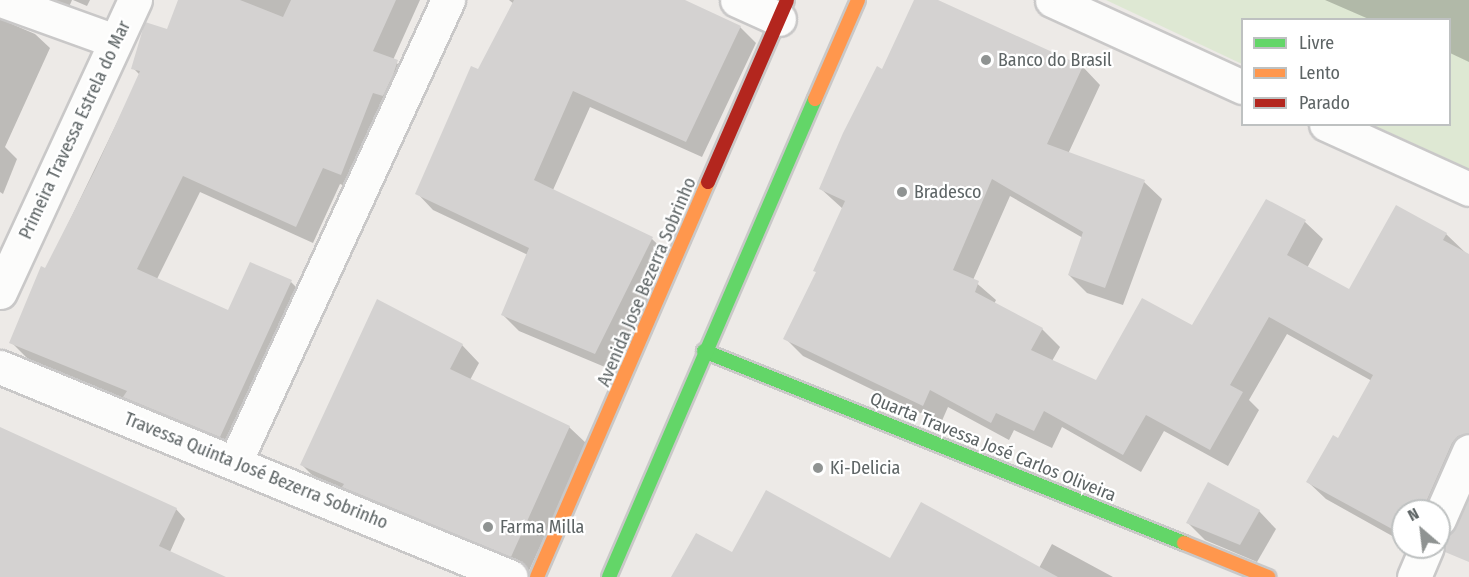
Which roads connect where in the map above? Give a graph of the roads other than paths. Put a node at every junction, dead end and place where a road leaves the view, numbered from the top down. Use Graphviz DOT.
graph roads {
  1 [pos="1,0"];
  2 [pos="135,0"];
  3 [pos="448,0"];
  4 [pos="737,0"];
  5 [pos="858,0"];
  6 [pos="1052,0"];
  7 [pos="783,10"];
  8 [pos="115,41"];
  9 [pos="1241,87"];
  10 [pos="1330,126"];
  11 [pos="1469,189"];
  12 [pos="0,292"];
  13 [pos="704,351"];
  14 [pos="0,367"];
  15 [pos="1469,451"];
  16 [pos="235,462"];
  17 [pos="1448,499"];
  18 [pos="1422,559"];
  19 [pos="511,577"];
  20 [pos="537,577"];
  21 [pos="609,577"];
  22 [pos="1268,577"];
  23 [pos="1414,577"];
  1 -- 8 [label="street"];
  2 -- 8 [label="street, Primeira Travessa Estrela do Mar"];
  3 -- 16 [label="street"];
  4 -- 7 [label="street"];
  5 -- 13 [label="main road"];
  6 -- 9 [label="street"];
  7 -- 20 [label="main road, Avenida Jose Bezerra Sobrinho"];
  8 -- 12 [label="street, Primeira Travessa Estrela do Mar"];
  10 -- 11 [label="street"];
  13 -- 21 [label="main road"];
  13 -- 22 [label="main road, Quarta Travessa José Carlos Oliveira"];
  14 -- 16 [label="street, Travessa Quinta José Bezerra Sobrinho"];
  15 -- 17 [label="street"];
  16 -- 19 [label="street, Travessa Quinta José Bezerra Sobrinho"];
  18 -- 23 [label="street"];
}
